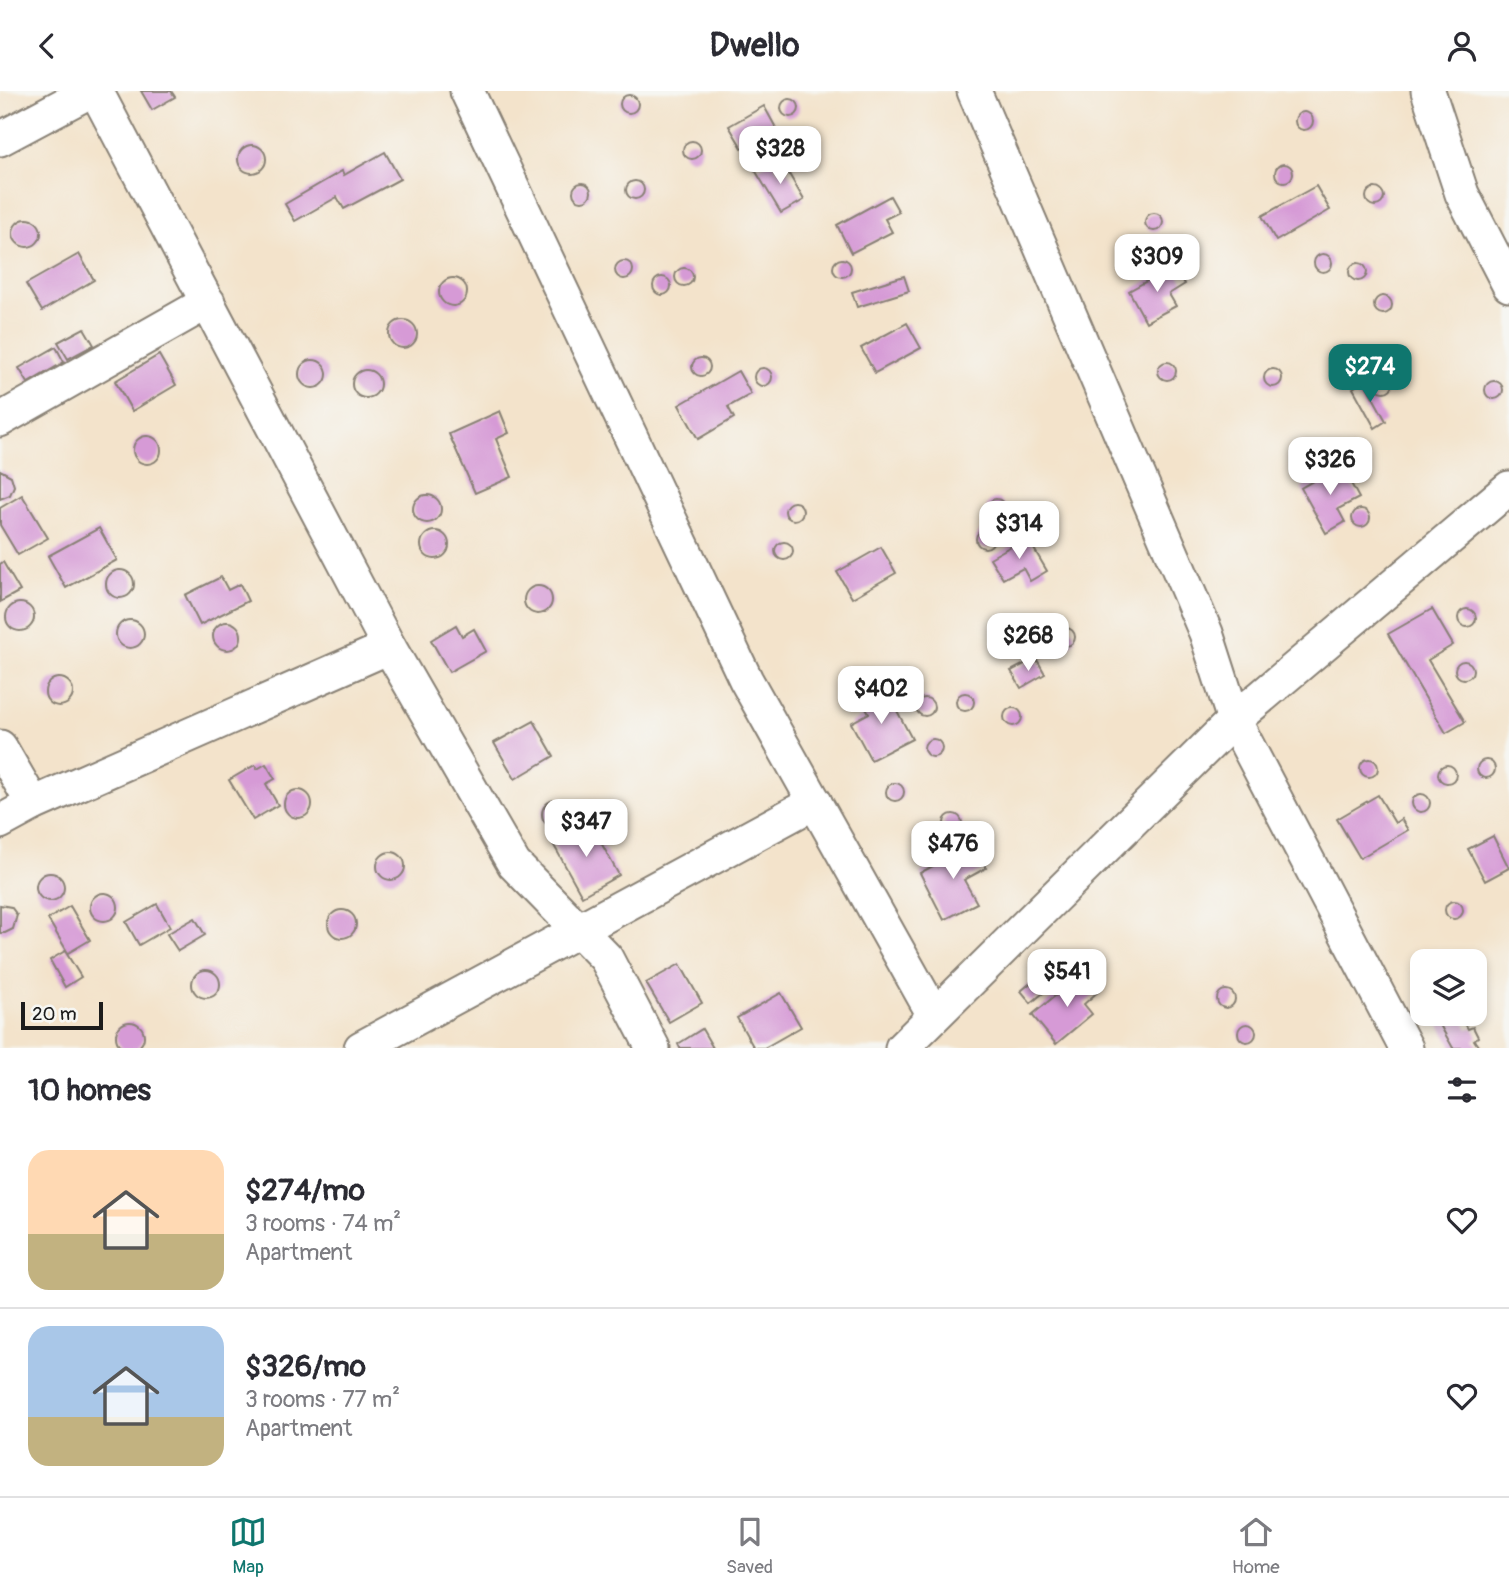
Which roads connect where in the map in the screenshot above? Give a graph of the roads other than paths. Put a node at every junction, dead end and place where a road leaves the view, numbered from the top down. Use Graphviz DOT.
graph roads {
  1 [pos="90,91"];
  2 [pos="96,91"];
  3 [pos="467,91"];
  4 [pos="974,91"];
  5 [pos="1428,91"];
  6 [pos="0,139"];
  7 [pos="1509,285"];
  8 [pos="208,302"];
  9 [pos="0,420"];
  10 [pos="1509,488"];
  11 [pos="389,646"];
  12 [pos="1234,720"];
  13 [pos="0,747"];
  14 [pos="815,802"];
  15 [pos="33,804"];
  16 [pos="0,822"];
  17 [pos="578,932"];
  18 [pos="934,1014"];
  19 [pos="362,1048"];
  20 [pos="653,1048"];
  21 [pos="902,1048"];
  22 [pos="1406,1048"];
  1 -- 6 [label="street"];
  2 -- 8 [label="street"];
  3 -- 14 [label="street"];
  4 -- 12 [label="street"];
  5 -- 7 [label="street"];
  8 -- 9 [label="street"];
  8 -- 11 [label="street"];
  10 -- 12 [label="street"];
  11 -- 15 [label="street"];
  11 -- 17 [label="street"];
  12 -- 18 [label="street"];
  12 -- 22 [label="street"];
  13 -- 15 [label="street"];
  14 -- 17 [label="street"];
  14 -- 18 [label="street"];
  15 -- 16 [label="street"];
  17 -- 19 [label="street"];
  17 -- 20 [label="street"];
  18 -- 21 [label="street"];
}
